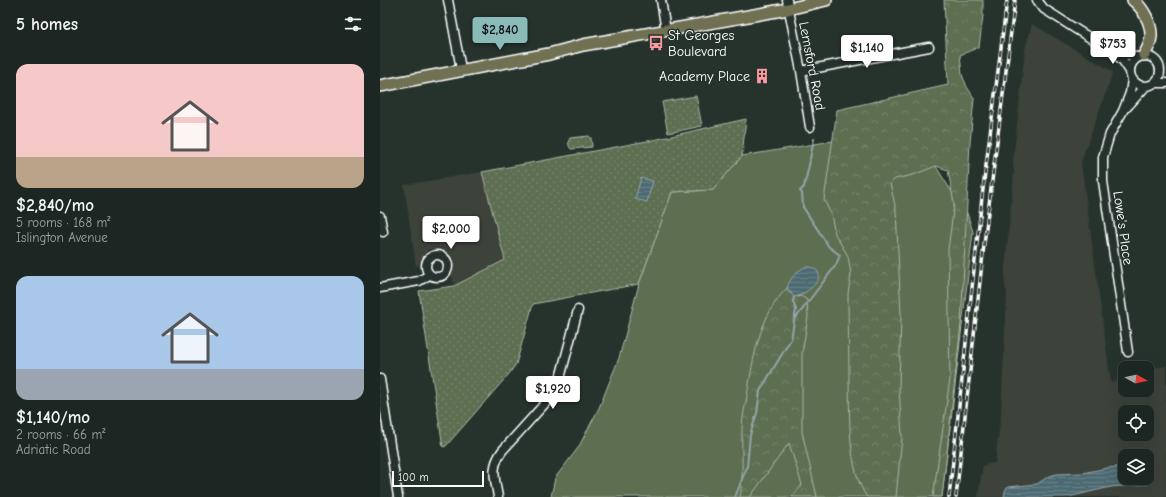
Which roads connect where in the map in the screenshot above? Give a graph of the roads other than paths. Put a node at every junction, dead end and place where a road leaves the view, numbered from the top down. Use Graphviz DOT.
graph roads {
  1 [pos="448,0"];
  2 [pos="661,0"];
  3 [pos="826,0"];
  4 [pos="1037,0"];
  5 [pos="1133,0"];
  6 [pos="787,5"];
  7 [pos="666,31"];
  8 [pos="929,47"];
  9 [pos="1109,49"];
  10 [pos="1140,56"];
  11 [pos="461,69"];
  12 [pos="1129,70"];
  13 [pos="801,71"];
  14 [pos="1163,71"];
  15 [pos="1132,79"];
  16 [pos="1166,83"];
  17 [pos="1150,85"];
  18 [pos="380,86"];
  19 [pos="1124,110"];
  20 [pos="810,127"];
  21 [pos="380,216"];
  22 [pos="383,232"];
  23 [pos="429,275"];
  24 [pos="380,288"];
  25 [pos="578,310"];
  26 [pos="1128,352"];
  27 [pos="380,379"];
  28 [pos="381,392"];
  29 [pos="398,497"];
  30 [pos="498,497"];
  1 -- 11 [label="street"];
  2 -- 7 [label="street"];
  3 -- 6 [label="main road"];
  4 -- 9 [label="street"];
  5 -- 10 [label="main road"];
  6 -- 7 [label="main road"];
  6 -- 13 [label="street, Lemsford Road"];
  7 -- 11 [label="main road"];
  8 -- 13 [label="street"];
  9 -- 10 [label="street"];
  9 -- 12 [label="street"];
  10 -- 12 [label="street"];
  10 -- 14 [label="street"];
  11 -- 18 [label="main road"];
  12 -- 15 [label="street"];
  13 -- 20 [label="street, Lemsford Road"];
  14 -- 17 [label="street"];
  15 -- 17 [label="street"];
  15 -- 19 [label="street, Lowe's Place"];
  16 -- 17 [label="street"];
  17 -- 19 [label="street, Lowe's Place"];
  19 -- 26 [label="street, Lowe's Place"];
  21 -- 22 [label="street"];
  23 -- 24 [label="street"];
  25 -- 30 [label="street"];
  27 -- 28 [label="street"];
  28 -- 29 [label="street"];
}
